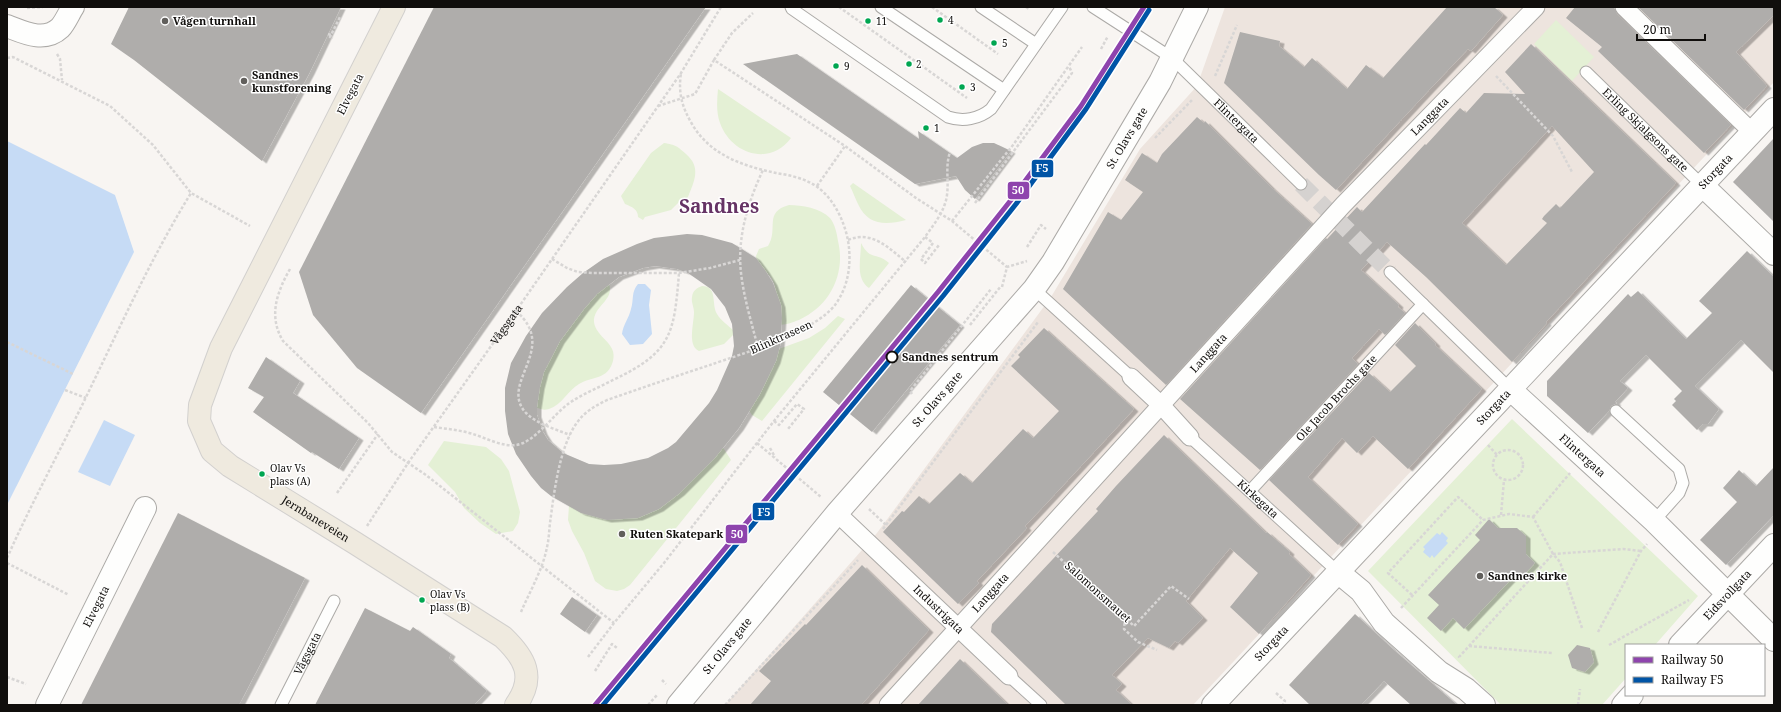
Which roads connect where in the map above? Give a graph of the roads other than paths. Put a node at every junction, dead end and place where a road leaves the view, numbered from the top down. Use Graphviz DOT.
graph roads {
  1 [pos="73,7"];
  2 [pos="394,7"];
  3 [pos="791,7"];
  4 [pos="881,7"];
  5 [pos="982,7"];
  6 [pos="1062,7"];
  7 [pos="1093,7"];
  8 [pos="1197,7"];
  9 [pos="1624,7"];
  10 [pos="1527,10"];
  11 [pos="7,26"];
  12 [pos="1036,44"];
  13 [pos="1172,58"];
  14 [pos="1586,72"];
  15 [pos="1004,90"];
  16 [pos="1774,109"];
  17 [pos="1752,132"];
  18 [pos="305,182"];
  19 [pos="1301,184"];
  20 [pos="1702,185"];
  21 [pos="1774,254"];
  22 [pos="1390,272"];
  23 [pos="1034,289"];
  24 [pos="1423,304"];
  25 [pos="1131,377"];
  26 [pos="1511,390"];
  27 [pos="1161,405"];
  28 [pos="1616,411"];
  29 [pos="1190,437"];
  30 [pos="1250,491"];
  31 [pos="831,506"];
  32 [pos="145,508"];
  33 [pos="1657,525"];
  34 [pos="1774,544"];
  35 [pos="1338,572"];
  36 [pos="1728,594"];
  37 [pos="334,601"];
  38 [pos="958,628"];
  39 [pos="1774,640"];
  40 [pos="1681,644"];
  41 [pos="1009,676"];
  42 [pos="1631,696"];
  43 [pos="47,705"];
  44 [pos="281,705"];
  45 [pos="516,705"];
  46 [pos="678,705"];
  47 [pos="888,705"];
  48 [pos="1041,705"];
  49 [pos="1213,705"];
  50 [pos="1484,705"];
  51 [pos="1622,705"];
  1 -- 11 [label="street"];
  2 -- 18 [label="main road, Elvegata"];
  3 -- 15 [label="lane"];
  4 -- 15 [label="lane"];
  5 -- 12 [label="lane"];
  6 -- 12 [label="lane"];
  7 -- 13 [label="lane, Flintergata"];
  8 -- 13 [label="street, St. Olavs gate"];
  9 -- 17 [label="street"];
  10 -- 27 [label="street, Langgata"];
  12 -- 15 [label="lane"];
  13 -- 19 [label="lane, Flintergata"];
  13 -- 23 [label="street, St. Olavs gate"];
  14 -- 20 [label="lane, Erling Skjalgsons gate"];
  16 -- 17 [label="street, Storgata"];
  17 -- 20 [label="street, Storgata"];
  18 -- 45 [label="main road, Jernbaneveien"];
  20 -- 21 [label="street, Erling Skjalgsons gate"];
  20 -- 26 [label="street, Storgata"];
  22 -- 24 [label="lane, Flintergata"];
  23 -- 25 [label="lane, Kirkegata"];
  23 -- 31 [label="street, St. Olavs gate"];
  24 -- 26 [label="lane, Flintergata"];
  24 -- 30 [label="lane, Ole Jacob Brochs gate"];
  25 -- 27 [label="street, Kirkegata"];
  26 -- 33 [label="street, Flintergata"];
  26 -- 35 [label="street, Storgata"];
  27 -- 29 [label="street, Kirkegata"];
  27 -- 38 [label="street, Langgata"];
  28 -- 33 [label="lane"];
  29 -- 30 [label="lane, Kirkegata"];
  30 -- 35 [label="lane, Kirkegata"];
  31 -- 38 [label="street, Industrigata"];
  31 -- 46 [label="street, St. Olavs gate"];
  32 -- 43 [label="street, Elvegata"];
  33 -- 36 [label="street, Flintergata"];
  34 -- 36 [label="street, Eidsvollgata"];
  35 -- 49 [label="street, Storgata"];
  35 -- 50 [label="street, Kirkegata"];
  36 -- 39 [label="street, Flintergata"];
  36 -- 40 [label="street, Eidsvollgata"];
  37 -- 44 [label="lane, Vågsgata"];
  38 -- 41 [label="street, Industrigata"];
  38 -- 47 [label="street, Langgata"];
  41 -- 48 [label="lane, Industrigata"];
  42 -- 51 [label="street"];
}
